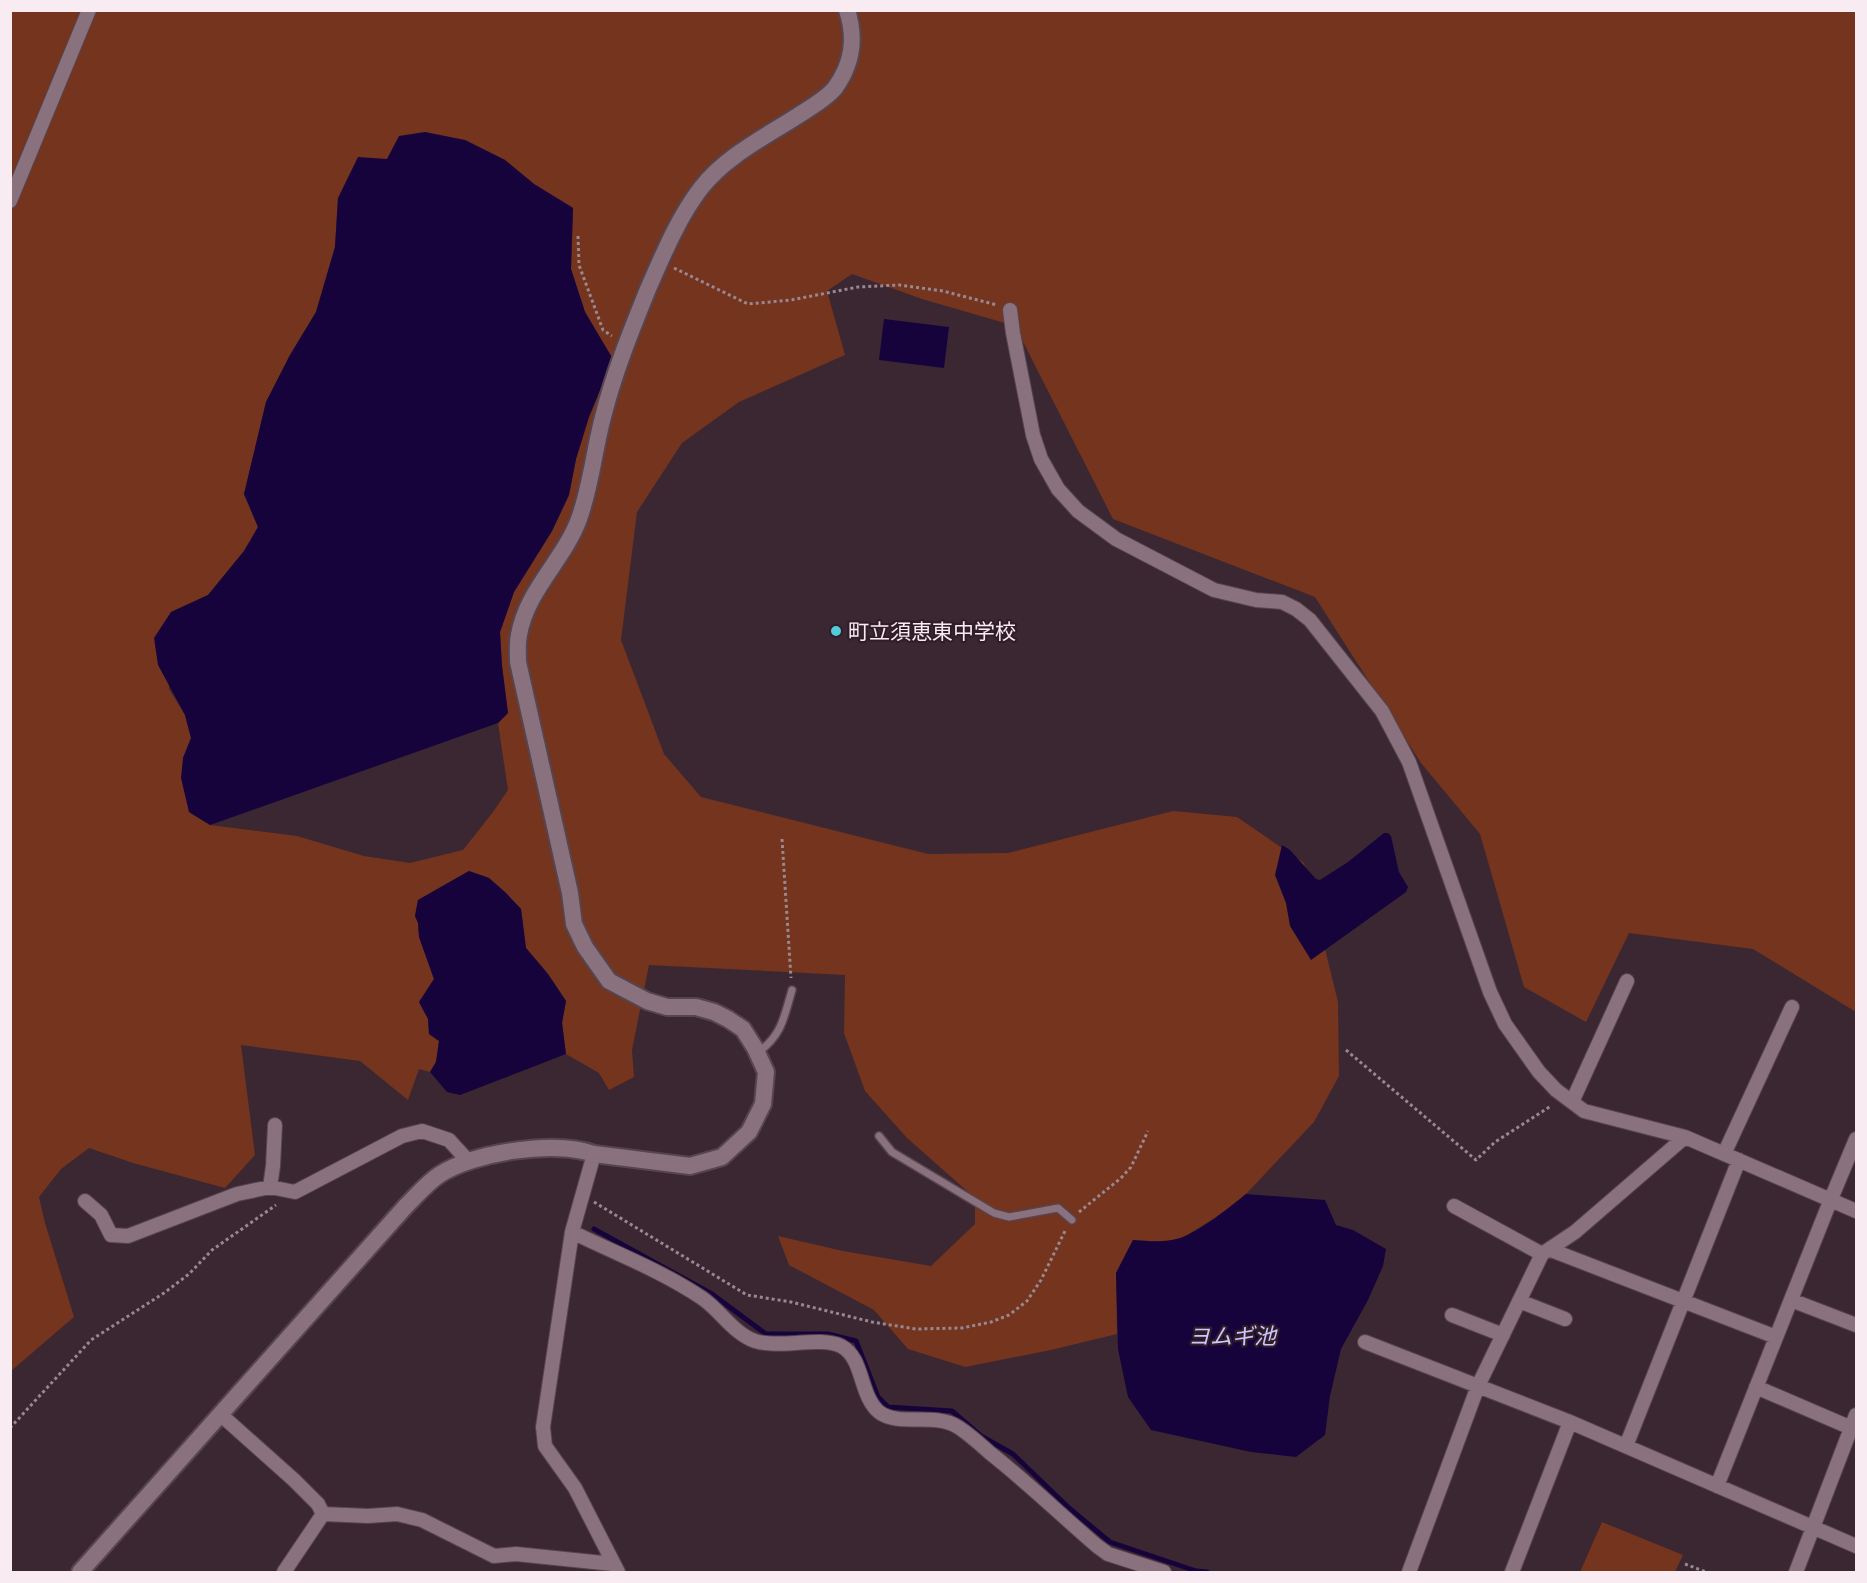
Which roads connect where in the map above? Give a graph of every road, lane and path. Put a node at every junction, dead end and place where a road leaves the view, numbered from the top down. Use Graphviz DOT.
graph roads {
  1 [pos="89,10"];
  2 [pos="847,10"];
  3 [pos="10,201"];
  4 [pos="578,236"];
  5 [pos="660,261"];
  6 [pos="1010,310"];
  7 [pos="625,345"];
  8 [pos="782,839"];
  9 [pos="1627,981"];
  10 [pos="792,990"];
  11 [pos="1791,1007"];
  12 [pos="1346,1050"];
  13 [pos="757,1053"];
  14 [pos="1569,1099"];
  15 [pos="275,1125"];
  16 [pos="1148,1131"];
  17 [pos="879,1136"];
  18 [pos="1684,1137"];
  19 [pos="1857,1139"];
  20 [pos="594,1154"];
  21 [pos="1724,1154"];
  22 [pos="1739,1160"];
  23 [pos="469,1162"];
  24 [pos="270,1187"];
  25 [pos="295,1192"];
  26 [pos="582,1195"];
  27 [pos="1830,1199"];
  28 [pos="85,1201"];
  29 [pos="1454,1206"];
  30 [pos="1857,1211"];
  31 [pos="1072,1220"];
  32 [pos="572,1232"];
  33 [pos="1546,1252"];
  34 [pos="1791,1300"];
  35 [pos="1519,1301"];
  36 [pos="1683,1301"];
  37 [pos="1452,1315"];
  38 [pos="1565,1319"];
  39 [pos="1857,1325"];
  40 [pos="1503,1335"];
  41 [pos="1776,1337"];
  42 [pos="1365,1342"];
  43 [pos="1478,1386"];
  44 [pos="1756,1387"];
  45 [pos="220,1414"];
  46 [pos="1570,1422"];
  47 [pos="1855,1425"];
  48 [pos="10,1428"];
  49 [pos="1626,1446"];
  50 [pos="1717,1485"];
  51 [pos="323,1514"];
  52 [pos="1813,1527"];
  53 [pos="1857,1546"];
  54 [pos="1685,1564"];
  55 [pos="616,1568"];
  56 [pos="80,1572"];
  57 [pos="284,1572"];
  58 [pos="1164,1572"];
  59 [pos="1409,1572"];
  60 [pos="1512,1572"];
  61 [pos="1706,1572"];
  62 [pos="1796,1572"];
  1 -- 3 [label="street"];
  2 -- 5 [label="street"];
  4 -- 7 [label="path"];
  5 -- 6 [label="path"];
  5 -- 7 [label="street"];
  6 -- 14 [label="street"];
  7 -- 13 [label="street"];
  8 -- 10 [label="path"];
  9 -- 14 [label="street"];
  10 -- 13 [label="lane"];
  11 -- 21 [label="street"];
  12 -- 14 [label="path"];
  13 -- 20 [label="street"];
  14 -- 18 [label="street"];
  15 -- 24 [label="street"];
  16 -- 31 [label="path"];
  17 -- 31 [label="lane"];
  18 -- 21 [label="street"];
  18 -- 33 [label="street"];
  19 -- 27 [label="street"];
  20 -- 23 [label="street"];
  20 -- 26 [label="street"];
  21 -- 22 [label="street"];
  22 -- 27 [label="street"];
  22 -- 36 [label="street"];
  23 -- 25 [label="street"];
  23 -- 45 [label="street"];
  24 -- 25 [label="street"];
  24 -- 28 [label="street"];
  25 -- 48 [label="path"];
  26 -- 31 [label="path"];
  26 -- 32 [label="street"];
  27 -- 30 [label="street"];
  27 -- 34 [label="street"];
  29 -- 33 [label="street"];
  32 -- 55 [label="street"];
  32 -- 58 [label="street"];
  33 -- 35 [label="street"];
  33 -- 36 [label="street"];
  34 -- 39 [label="street"];
  34 -- 41 [label="street"];
  35 -- 38 [label="street"];
  35 -- 40 [label="street"];
  36 -- 41 [label="street"];
  36 -- 49 [label="street"];
  37 -- 40 [label="street"];
  40 -- 43 [label="street"];
  41 -- 44 [label="street"];
  42 -- 43 [label="street"];
  43 -- 46 [label="street"];
  43 -- 59 [label="street"];
  44 -- 47 [label="street"];
  44 -- 50 [label="street"];
  45 -- 51 [label="street"];
  45 -- 56 [label="street"];
  46 -- 49 [label="street"];
  46 -- 60 [label="street"];
  47 -- 52 [label="street"];
  49 -- 50 [label="street"];
  50 -- 52 [label="street"];
  51 -- 55 [label="street"];
  51 -- 57 [label="street"];
  52 -- 53 [label="street"];
  52 -- 62 [label="street"];
  54 -- 61 [label="path"];
}
